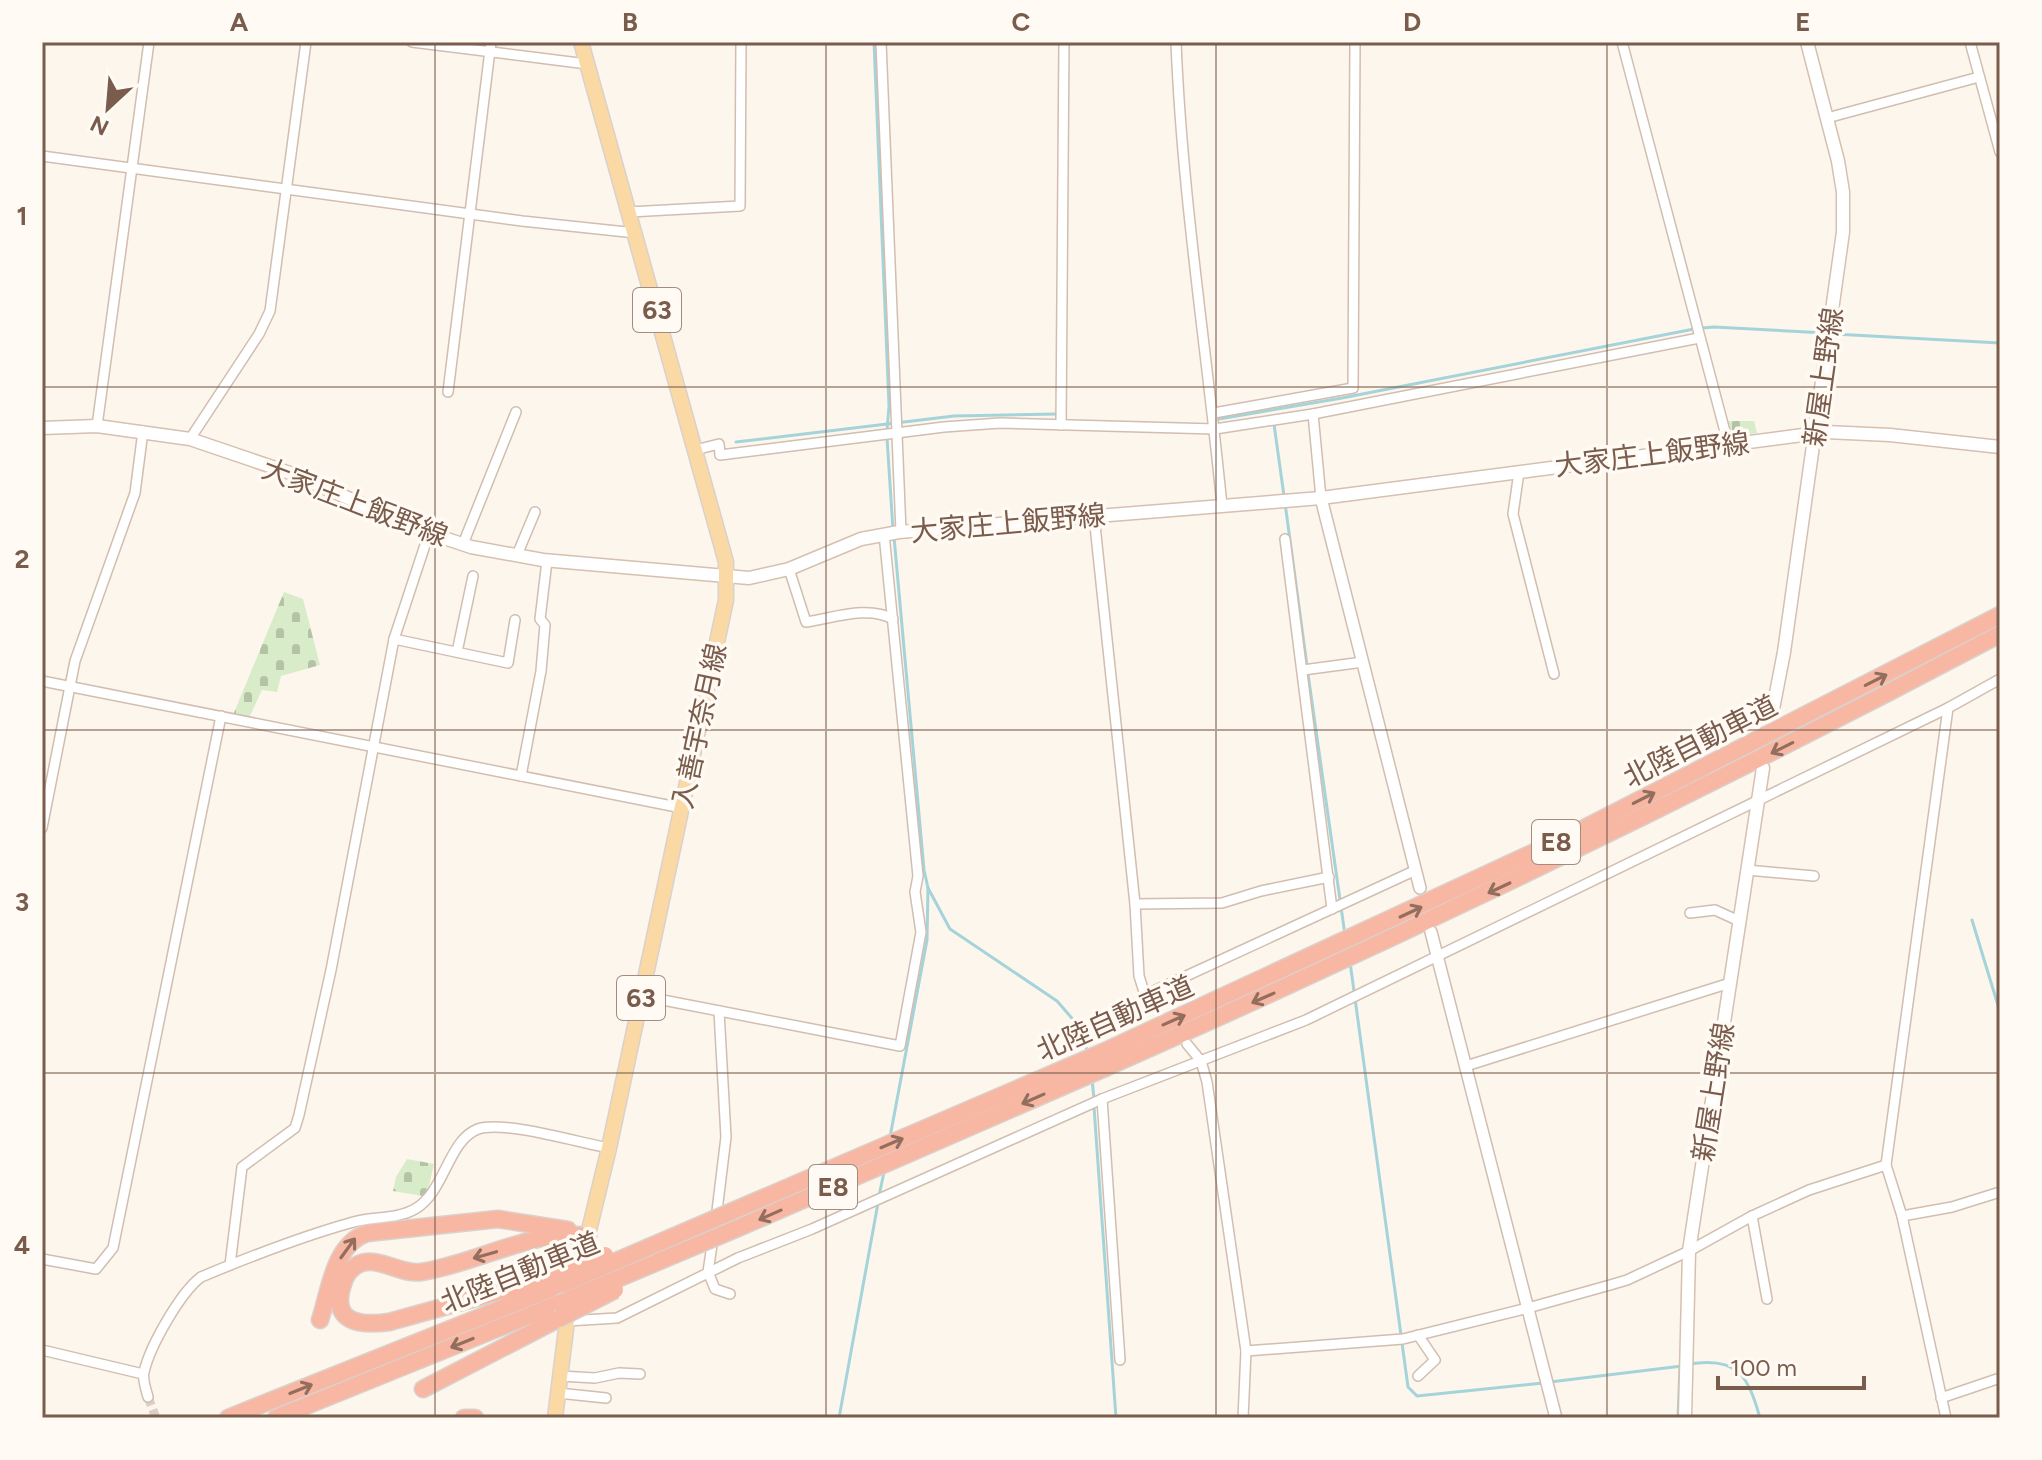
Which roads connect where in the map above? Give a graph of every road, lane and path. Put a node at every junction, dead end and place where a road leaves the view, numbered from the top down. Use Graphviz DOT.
graph roads {
  1 [pos="149,42"];
  2 [pos="306,42"];
  3 [pos="412,42"];
  4 [pos="581,42"];
  5 [pos="741,42"];
  6 [pos="881,42"];
  7 [pos="1064,42"];
  8 [pos="1176,42"];
  9 [pos="1355,42"];
  10 [pos="1622,42"];
  11 [pos="1807,42"];
  12 [pos="1970,42"];
  13 [pos="491,47"];
  14 [pos="587,64"];
  15 [pos="1979,77"];
  16 [pos="1827,118"];
  17 [pos="2000,152"];
  18 [pos="42,156"];
  19 [pos="132,168"];
  20 [pos="287,188"];
  21 [pos="629,212"];
  22 [pos="468,213"];
  23 [pos="636,233"];
  24 [pos="1699,338"];
  25 [pos="448,392"];
  26 [pos="516,412"];
  27 [pos="1214,413"];
  28 [pos="1313,414"];
  29 [pos="1061,425"];
  30 [pos="97,426"];
  31 [pos="42,428"];
  32 [pos="1215,429"];
  33 [pos="143,431"];
  34 [pos="1815,434"];
  35 [pos="897,435"];
  36 [pos="190,439"];
  37 [pos="1728,443"];
  38 [pos="2000,447"];
  39 [pos="695,450"];
  40 [pos="1519,472"];
  41 [pos="1321,498"];
  42 [pos="1222,506"];
  43 [pos="535,512"];
  44 [pos="1094,516"];
  45 [pos="901,532"];
  46 [pos="429,533"];
  47 [pos="884,534"];
  48 [pos="1285,539"];
  49 [pos="463,544"];
  50 [pos="517,555"];
  51 [pos="547,561"];
  52 [pos="789,569"];
  53 [pos="473,576"];
  54 [pos="728,578"];
  55 [pos="2000,615"];
  56 [pos="893,619"];
  57 [pos="515,620"];
  58 [pos="2000,634"];
  59 [pos="394,639"];
  60 [pos="457,652"];
  61 [pos="1363,662"];
  62 [pos="1303,670"];
  63 [pos="1554,674"];
  64 [pos="2000,679"];
  65 [pos="42,681"];
  66 [pos="71,687"];
  67 [pos="1948,708"];
  68 [pos="1772,714"];
  69 [pos="221,716"];
  70 [pos="372,746"];
  71 [pos="1763,768"];
  72 [pos="521,776"];
  73 [pos="1757,801"];
  74 [pos="682,808"];
  75 [pos="42,828"];
  76 [pos="1416,870"];
  77 [pos="1747,870"];
  78 [pos="1814,876"];
  79 [pos="1329,877"];
  80 [pos="1420,888"];
  81 [pos="1135,904"];
  82 [pos="1332,909"];
  83 [pos="1690,913"];
  84 [pos="1739,921"];
  85 [pos="1431,932"];
  86 [pos="1437,957"];
  87 [pos="1730,983"];
  88 [pos="642,996"];
  89 [pos="719,1011"];
  90 [pos="1187,1044"];
  91 [pos="1104,1060"];
  92 [pos="1201,1061"];
  93 [pos="1466,1066"];
  94 [pos="1102,1099"];
  95 [pos="609,1148"];
  96 [pos="1886,1165"];
  97 [pos="2000,1192"];
  98 [pos="1752,1216"];
  99 [pos="1902,1216"];
  100 [pos="588,1236"];
  101 [pos="1689,1251"];
  102 [pos="42,1259"];
  103 [pos="230,1265"];
  104 [pos="708,1272"];
  105 [pos="564,1277"];
  106 [pos="730,1294"];
  107 [pos="1767,1299"];
  108 [pos="1528,1308"];
  109 [pos="562,1314"];
  110 [pos="311,1318"];
  111 [pos="1418,1335"];
  112 [pos="42,1350"];
  113 [pos="1246,1351"];
  114 [pos="1120,1360"];
  115 [pos="143,1374"];
  116 [pos="640,1374"];
  117 [pos="560,1376"];
  118 [pos="1418,1376"];
  119 [pos="2000,1378"];
  120 [pos="423,1389"];
  121 [pos="558,1393"];
  122 [pos="148,1397"];
  123 [pos="606,1398"];
  124 [pos="1941,1398"];
  125 [pos="228,1418"];
  126 [pos="276,1418"];
  127 [pos="464,1418"];
  128 [pos="475,1418"];
  129 [pos="555,1418"];
  130 [pos="1243,1418"];
  131 [pos="1556,1418"];
  132 [pos="1685,1418"];
  133 [pos="1946,1418"];
  1 -- 19 [label="street"];
  2 -- 20 [label="street"];
  3 -- 13 [label="street"];
  4 -- 14 [label="main road, 入善宇奈月線 / 63"];
  5 -- 21 [label="street"];
  6 -- 35 [label="street"];
  7 -- 29 [label="street"];
  8 -- 27 [label="street"];
  9 -- 27 [label="street"];
  10 -- 24 [label="street"];
  11 -- 16 [label="main road, 新屋上野線"];
  12 -- 15 [label="street"];
  13 -- 14 [label="street"];
  13 -- 22 [label="street"];
  14 -- 21 [label="main road, 入善宇奈月線 / 63"];
  15 -- 16 [label="street"];
  15 -- 17 [label="street"];
  16 -- 34 [label="main road, 新屋上野線"];
  18 -- 19 [label="street"];
  19 -- 20 [label="street"];
  19 -- 30 [label="street"];
  20 -- 22 [label="street"];
  20 -- 36 [label="street"];
  21 -- 23 [label="main road, 入善宇奈月線 / 63"];
  22 -- 23 [label="street"];
  22 -- 25 [label="street"];
  23 -- 39 [label="main road, 入善宇奈月線 / 63"];
  24 -- 28 [label="street"];
  24 -- 37 [label="street"];
  26 -- 49 [label="street"];
  27 -- 32 [label="street"];
  28 -- 32 [label="street"];
  28 -- 41 [label="street"];
  29 -- 32 [label="street"];
  29 -- 35 [label="street"];
  30 -- 31 [label="main road, 大家庄上飯野線"];
  30 -- 33 [label="main road, 大家庄上飯野線"];
  32 -- 42 [label="street"];
  33 -- 36 [label="main road, 大家庄上飯野線"];
  33 -- 66 [label="street"];
  34 -- 37 [label="main road, 大家庄上飯野線"];
  34 -- 38 [label="main road, 大家庄上飯野線"];
  34 -- 68 [label="main road, 新屋上野線"];
  35 -- 39 [label="street"];
  35 -- 45 [label="street"];
  36 -- 46 [label="main road, 大家庄上飯野線"];
  37 -- 40 [label="main road, 大家庄上飯野線"];
  39 -- 54 [label="main road, 入善宇奈月線 / 63"];
  40 -- 41 [label="main road, 大家庄上飯野線"];
  40 -- 63 [label="street"];
  41 -- 42 [label="main road, 大家庄上飯野線"];
  41 -- 61 [label="street"];
  42 -- 44 [label="main road, 大家庄上飯野線"];
  43 -- 50 [label="street"];
  44 -- 45 [label="main road, 大家庄上飯野線"];
  44 -- 81 [label="street"];
  45 -- 47 [label="main road, 大家庄上飯野線"];
  46 -- 49 [label="main road, 大家庄上飯野線"];
  46 -- 59 [label="street"];
  47 -- 52 [label="main road, 大家庄上飯野線"];
  47 -- 56 [label="street"];
  48 -- 62 [label="street"];
  49 -- 50 [label="main road, 大家庄上飯野線"];
  50 -- 51 [label="main road, 大家庄上飯野線"];
  51 -- 54 [label="main road, 大家庄上飯野線"];
  51 -- 72 [label="street"];
  52 -- 54 [label="main road, 大家庄上飯野線"];
  52 -- 56 [label="street"];
  53 -- 60 [label="street"];
  54 -- 74 [label="main road, 入善宇奈月線 / 63"];
  91 -- 55 [label="highway, 北陸自動車道 / E8, one-way"];
  56 -- 89 [label="street"];
  57 -- 60 [label="street"];
  58 -- 91 [label="highway, 北陸自動車道 / E8, one-way"];
  59 -- 60 [label="street"];
  59 -- 70 [label="street"];
  61 -- 62 [label="street"];
  61 -- 76 [label="street"];
  62 -- 79 [label="street"];
  64 -- 67 [label="street"];
  65 -- 66 [label="street"];
  66 -- 69 [label="street"];
  66 -- 75 [label="street"];
  67 -- 73 [label="street"];
  67 -- 96 [label="street"];
  69 -- 70 [label="street"];
  69 -- 102 [label="street"];
  70 -- 72 [label="street"];
  70 -- 103 [label="street"];
  71 -- 73 [label="main road, 新屋上野線"];
  72 -- 74 [label="street"];
  73 -- 77 [label="main road, 新屋上野線"];
  73 -- 86 [label="street"];
  74 -- 88 [label="main road, 入善宇奈月線 / 63"];
  76 -- 80 [label="street"];
  76 -- 82 [label="street"];
  77 -- 78 [label="street"];
  77 -- 84 [label="main road, 新屋上野線"];
  79 -- 81 [label="street"];
  79 -- 82 [label="street"];
  81 -- 82 [label="street"];
  83 -- 84 [label="street"];
  84 -- 87 [label="main road, 新屋上野線"];
  85 -- 86 [label="street"];
  86 -- 92 [label="street"];
  86 -- 93 [label="street"];
  87 -- 93 [label="street"];
  87 -- 101 [label="main road, 新屋上野線"];
  88 -- 89 [label="street"];
  88 -- 95 [label="main road, 入善宇奈月線 / 63"];
  89 -- 104 [label="street"];
  90 -- 92 [label="street"];
  105 -- 91 [label="highway, 北陸自動車道 / E8, one-way, bridge"];
  91 -- 109 [label="highway, 北陸自動車道 / E8, one-way, bridge"];
  92 -- 94 [label="street"];
  92 -- 113 [label="street"];
  93 -- 108 [label="street"];
  94 -- 104 [label="street"];
  94 -- 114 [label="street"];
  95 -- 100 [label="main road, 入善宇奈月線 / 63"];
  95 -- 103 [label="street"];
  96 -- 98 [label="street"];
  96 -- 99 [label="street"];
  97 -- 99 [label="street"];
  98 -- 101 [label="street"];
  98 -- 107 [label="street"];
  99 -- 124 [label="street"];
  100 -- 105 [label="highway, one-way"];
  100 -- 109 [label="main road, 入善宇奈月線 / 63"];
  110 -- 100 [label="highway, one-way"];
  101 -- 108 [label="street"];
  101 -- 132 [label="main road, 新屋上野線"];
  103 -- 115 [label="street"];
  104 -- 106 [label="street"];
  104 -- 109 [label="street"];
  125 -- 105 [label="highway, 北陸自動車道 / E8, one-way"];
  108 -- 111 [label="street"];
  108 -- 131 [label="street"];
  109 -- 117 [label="main road, 入善宇奈月線 / 63"];
  109 -- 120 [label="highway"];
  109 -- 126 [label="highway, 北陸自動車道 / E8, one-way"];
  111 -- 113 [label="street"];
  111 -- 118 [label="street"];
  112 -- 115 [label="street"];
  113 -- 130 [label="street"];
  115 -- 122 [label="street"];
  116 -- 117 [label="street"];
  117 -- 121 [label="main road, 入善宇奈月線 / 63"];
  119 -- 124 [label="street"];
  121 -- 123 [label="street"];
  121 -- 129 [label="main road, 入善宇奈月線 / 63"];
  124 -- 133 [label="street"];
  127 -- 128 [label="highway"];
}
